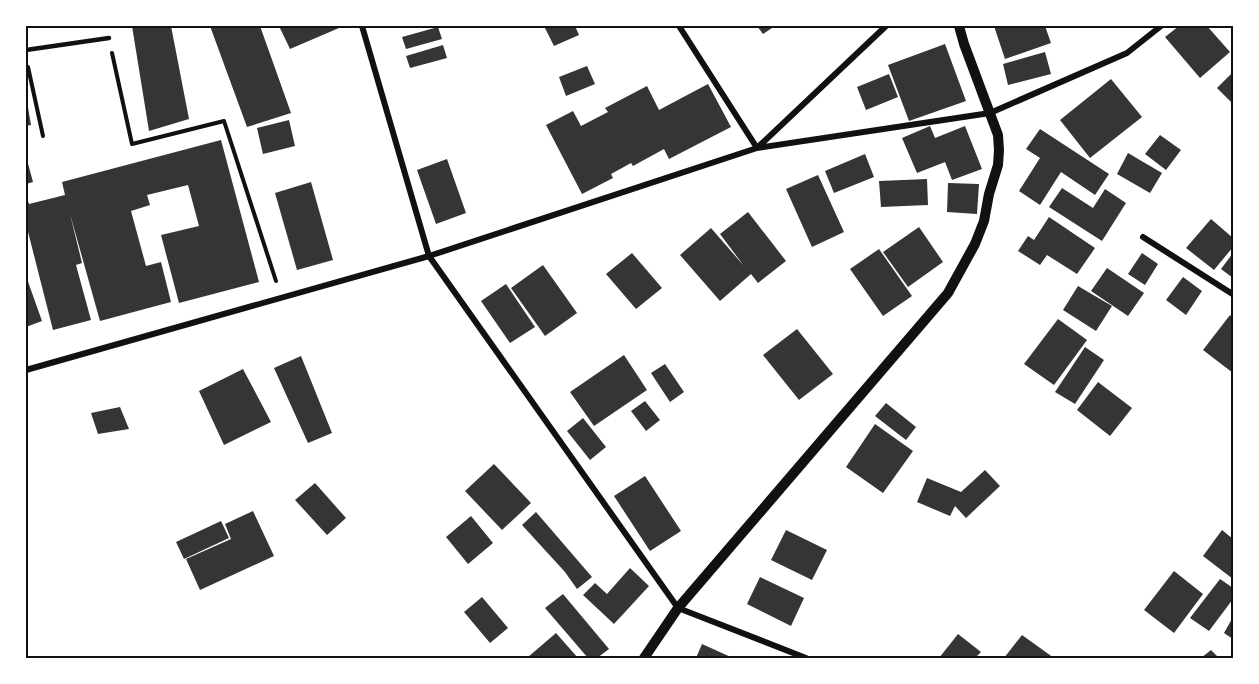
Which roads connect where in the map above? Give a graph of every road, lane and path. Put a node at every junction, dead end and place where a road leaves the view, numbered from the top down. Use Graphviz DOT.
graph roads {
  1 [pos="362,26"];
  2 [pos="679,26"];
  3 [pos="886,26"];
  4 [pos="959,26"];
  5 [pos="1161,26"];
  6 [pos="109,38"];
  7 [pos="26,50"];
  8 [pos="26,57"];
  9 [pos="990,113"];
  10 [pos="43,136"];
  11 [pos="757,148"];
  12 [pos="1143,237"];
  13 [pos="429,256"];
  14 [pos="1233,295"];
  15 [pos="280,298"];
  16 [pos="26,370"];
  17 [pos="678,608"];
  18 [pos="644,658"];
  19 [pos="807,658"];
  1 -- 13 [label="street"];
  2 -- 11 [label="street"];
  3 -- 11 [label="street"];
  4 -- 9 [label="street"];
  5 -- 9 [label="street"];
  6 -- 7 [label="lane"];
  6 -- 15 [label="path"];
  8 -- 10 [label="path"];
  9 -- 11 [label="street"];
  9 -- 17 [label="street"];
  11 -- 13 [label="street"];
  12 -- 14 [label="street"];
  13 -- 15 [label="street"];
  13 -- 17 [label="street"];
  15 -- 16 [label="street"];
  17 -- 18 [label="street"];
  17 -- 19 [label="street"];
}
